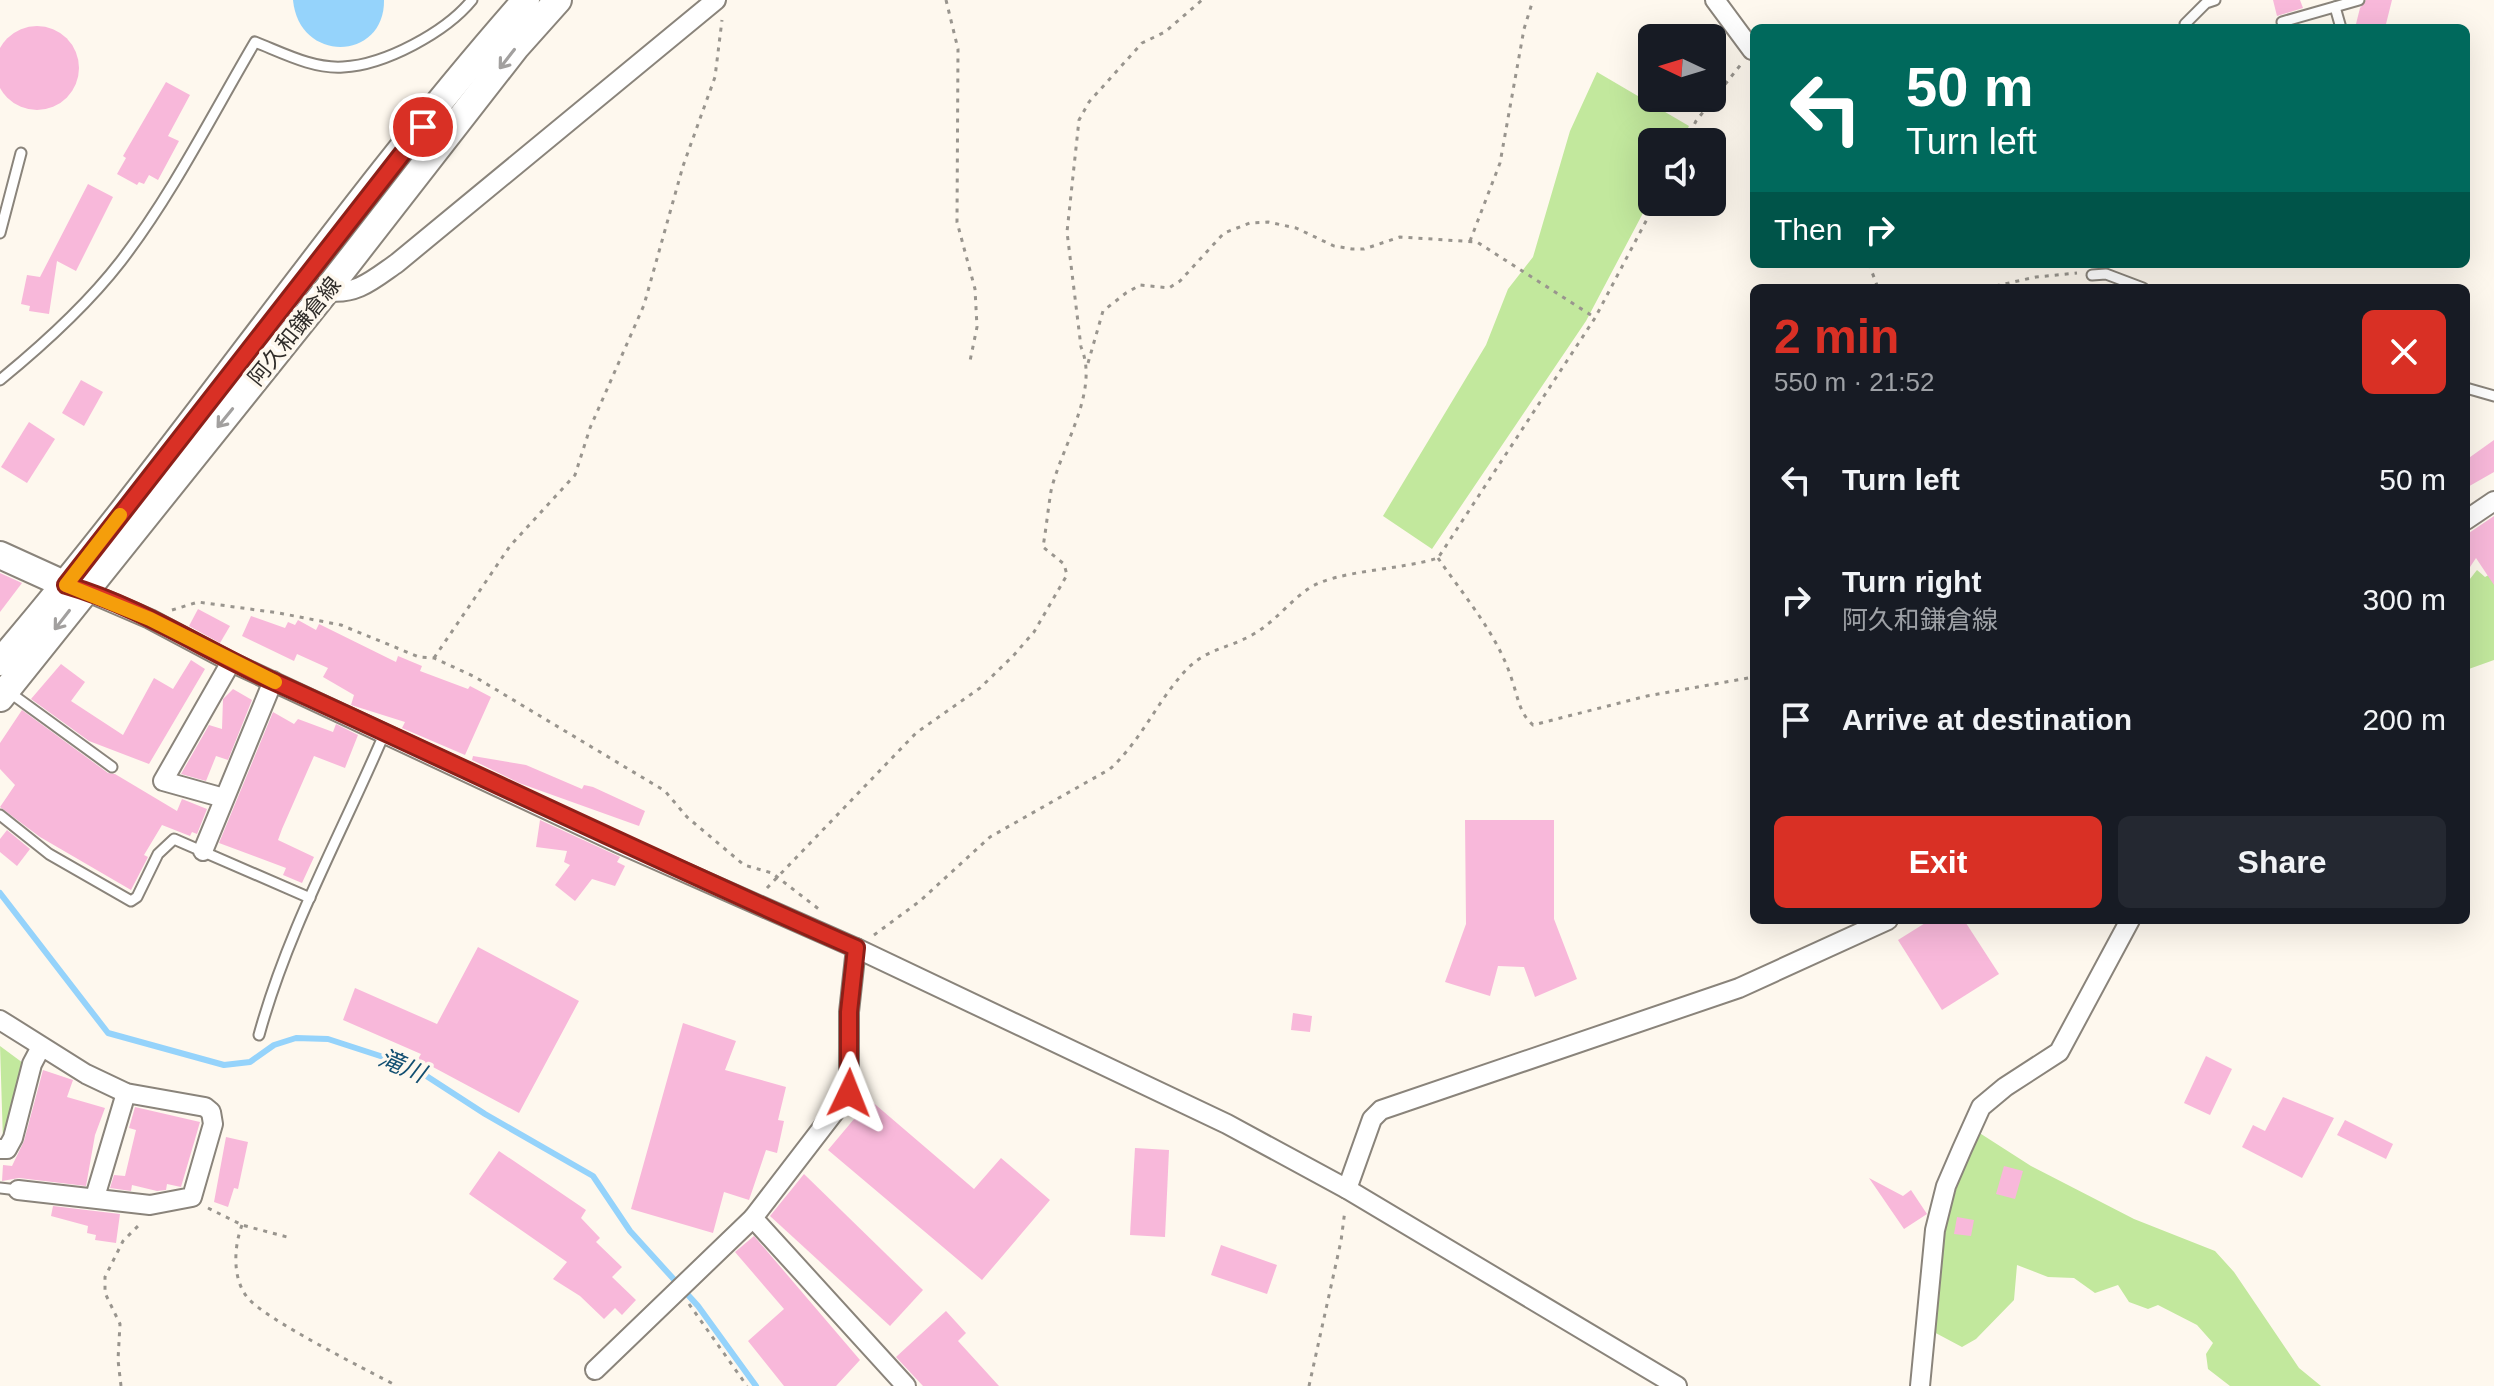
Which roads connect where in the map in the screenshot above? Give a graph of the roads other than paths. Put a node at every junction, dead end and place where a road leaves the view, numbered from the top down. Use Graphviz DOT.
graph roads {
  1 [pos="472,0"];
  2 [pos="526,0"];
  3 [pos="558,0"];
  4 [pos="1715,0"];
  5 [pos="2215,0"];
  6 [pos="2359,0"];
  7 [pos="2335,7"];
  8 [pos="719,8"];
  9 [pos="2282,22"];
  10 [pos="2185,24"];
  11 [pos="2340,24"];
  12 [pos="1750,47"];
  13 [pos="21,153"];
  14 [pos="0,233"];
  15 [pos="2092,275"];
  16 [pos="2132,284"];
  17 [pos="326,291"];
  18 [pos="0,380"];
  19 [pos="2470,389"];
  20 [pos="2494,396"];
  21 [pos="2494,501"];
  22 [pos="2470,517"];
  23 [pos="0,555"];
  24 [pos="76,588"];
  25 [pos="0,662"];
  26 [pos="231,662"];
  27 [pos="273,681"];
  28 [pos="3,694"];
  29 [pos="385,732"];
  30 [pos="112,767"];
  31 [pos="224,798"];
  32 [pos="0,815"];
  33 [pos="203,851"];
  34 [pos="310,898"];
  35 [pos="1879,924"];
  36 [pos="2128,924"];
  37 [pos="856,948"];
  38 [pos="0,1020"];
  39 [pos="259,1035"];
  40 [pos="41,1047"];
  41 [pos="126,1093"];
  42 [pos="0,1149"];
  43 [pos="9,1189"];
  44 [pos="1347,1189"];
  45 [pos="95,1197"];
  46 [pos="753,1218"];
  47 [pos="595,1370"];
  48 [pos="906,1386"];
  49 [pos="1677,1386"];
  50 [pos="1920,1386"];
  1 -- 18 [label="lane"];
  2 -- 24 [label="main road, 阿久和鎌倉線"];
  3 -- 17 [label="main road, 阿久和鎌倉線, one-way"];
  4 -- 12 [label="street"];
  5 -- 10 [label="lane"];
  6 -- 7 [label="lane"];
  7 -- 9 [label="lane"];
  7 -- 11 [label="lane"];
  8 -- 17 [label="street"];
  13 -- 14 [label="lane"];
  15 -- 16 [label="lane"];
  17 -- 24 [label="main road, 阿久和鎌倉線, one-way"];
  19 -- 20 [label="lane"];
  21 -- 22 [label="street"];
  23 -- 24 [label="main road"];
  24 -- 25 [label="main road, 阿久和鎌倉線"];
  24 -- 26 [label="street"];
  24 -- 28 [label="main road, 阿久和鎌倉線, one-way"];
  26 -- 27 [label="street"];
  26 -- 31 [label="street"];
  27 -- 29 [label="street"];
  27 -- 31 [label="street"];
  28 -- 30 [label="lane"];
  29 -- 34 [label="lane"];
  29 -- 37 [label="street"];
  31 -- 33 [label="street"];
  32 -- 33 [label="lane"];
  33 -- 34 [label="lane"];
  34 -- 39 [label="lane"];
  35 -- 44 [label="street"];
  36 -- 50 [label="street"];
  37 -- 44 [label="street"];
  37 -- 46 [label="street"];
  38 -- 40 [label="street"];
  40 -- 41 [label="street"];
  40 -- 42 [label="street"];
  41 -- 45 [label="street"];
  41 -- 45 [label="street"];
  43 -- 45 [label="street"];
  44 -- 49 [label="street"];
  46 -- 47 [label="street"];
  46 -- 48 [label="street"];
}
